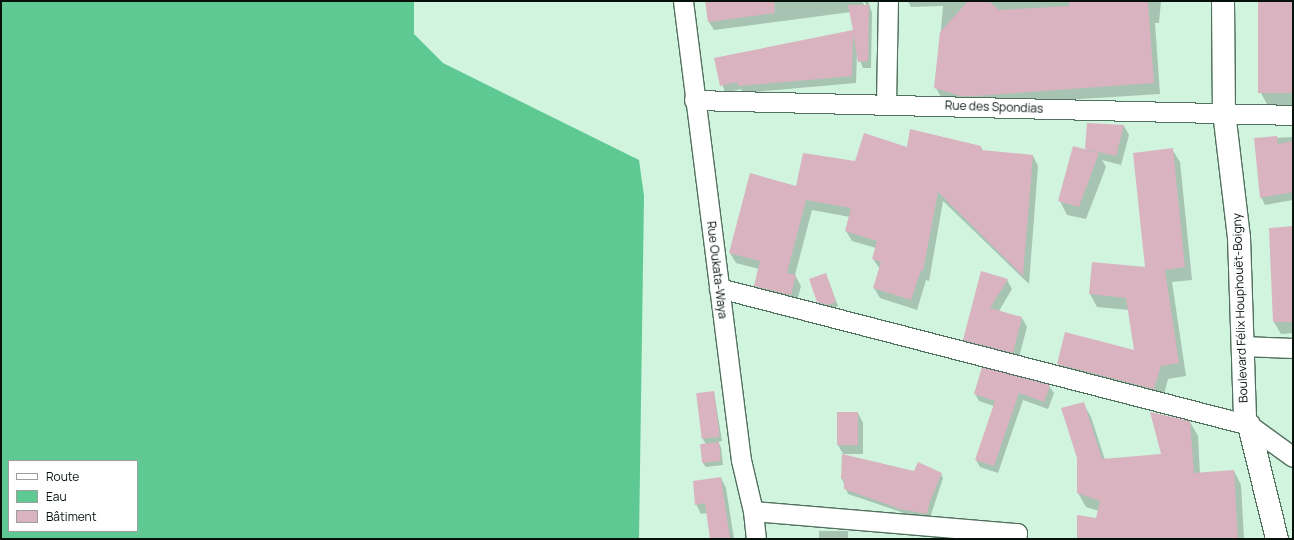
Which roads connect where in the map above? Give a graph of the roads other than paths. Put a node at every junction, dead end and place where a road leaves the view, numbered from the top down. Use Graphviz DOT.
graph roads {
  1 [pos="683,1"];
  2 [pos="888,1"];
  3 [pos="1222,1"];
  4 [pos="694,100"];
  5 [pos="886,103"];
  6 [pos="1224,112"];
  7 [pos="1293,115"];
  8 [pos="719,288"];
  9 [pos="1242,346"];
  10 [pos="1293,348"];
  11 [pos="1249,425"];
  12 [pos="1293,457"];
  13 [pos="753,512"];
  14 [pos="756,539"];
  15 [pos="1016,539"];
  16 [pos="1277,539"];
  1 -- 4 [label="street, Rue Oukata-Waya"];
  2 -- 5 [label="street"];
  3 -- 6 [label="street, Boulevard Félix Houphouët-Boigny"];
  4 -- 5 [label="street, Rue des Spondias"];
  4 -- 8 [label="street, Rue Oukata-Waya"];
  5 -- 6 [label="street, Rue des Spondias"];
  6 -- 7 [label="street, Rue des Spondias"];
  6 -- 9 [label="street, Boulevard Félix Houphouët-Boigny"];
  8 -- 11 [label="street"];
  8 -- 13 [label="street, Rue Oukata-Waya"];
  9 -- 10 [label="street"];
  9 -- 11 [label="street, Boulevard Félix Houphouët-Boigny"];
  11 -- 12 [label="street"];
  11 -- 16 [label="street, Boulevard Félix Houphouët-Boigny"];
  13 -- 14 [label="street, Rue Oukata-Waya"];
  13 -- 15 [label="street"];
}
